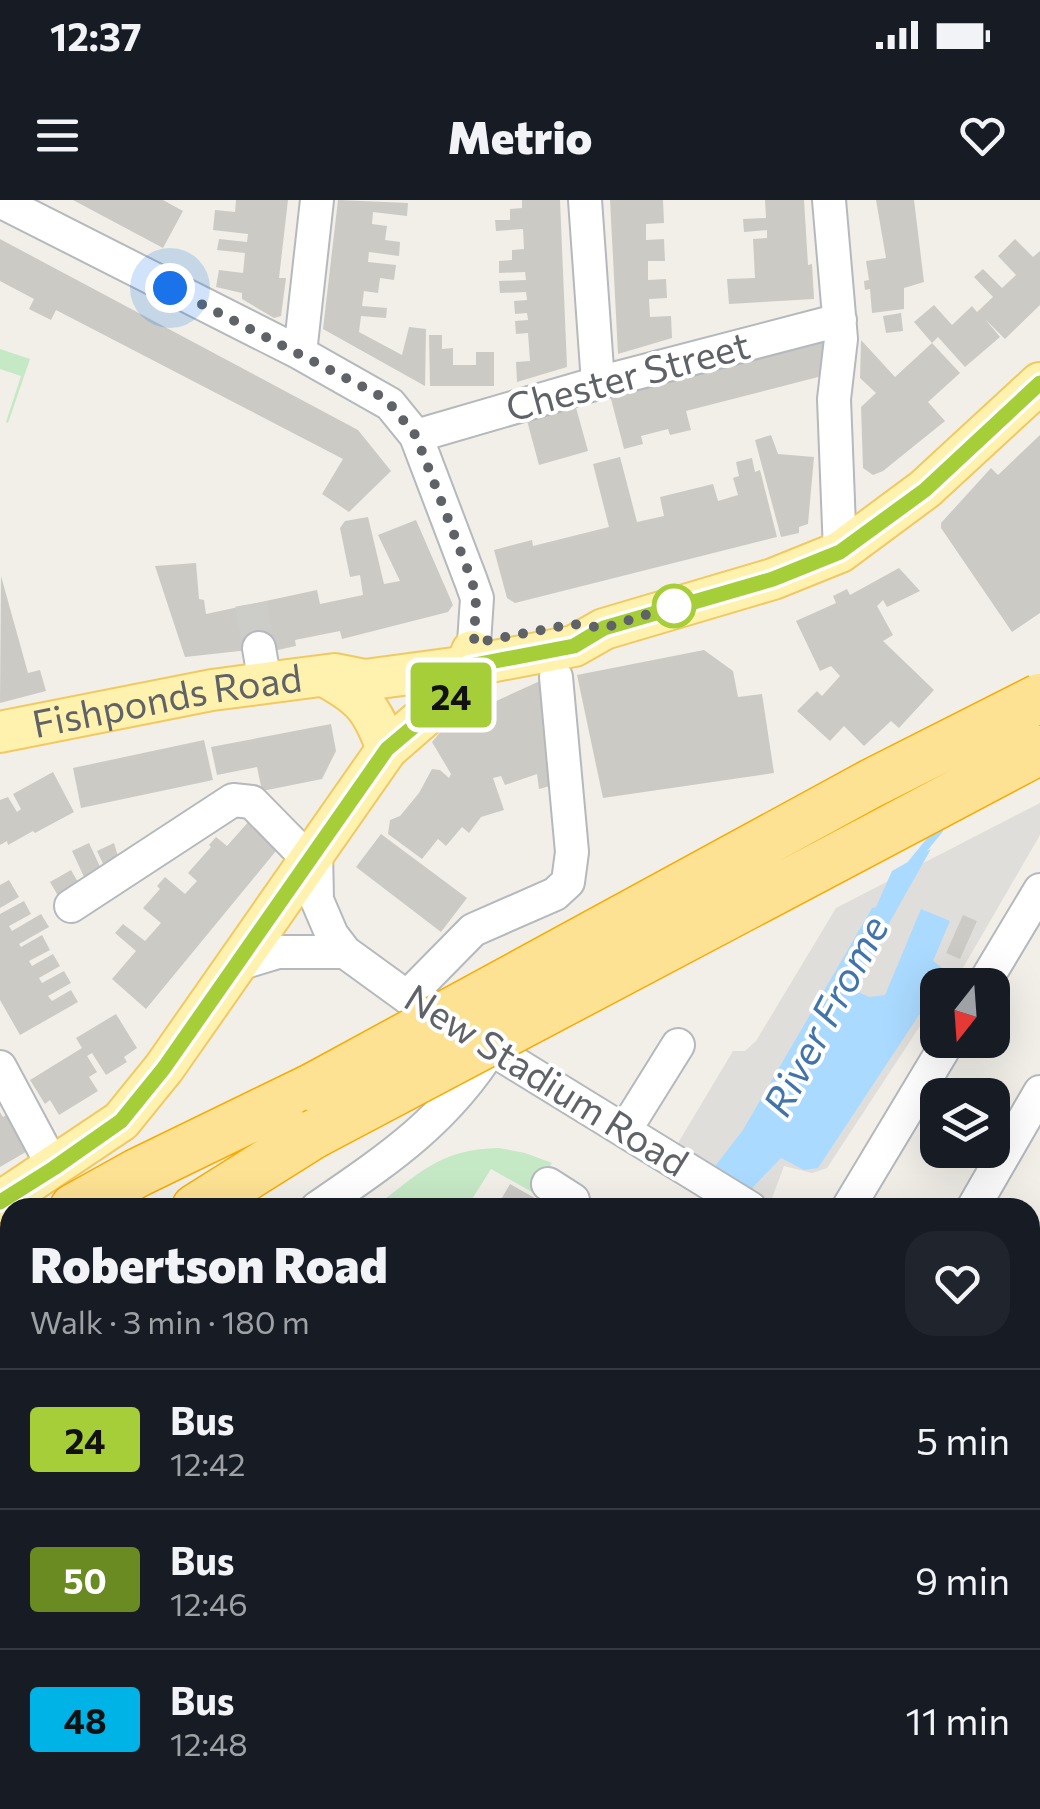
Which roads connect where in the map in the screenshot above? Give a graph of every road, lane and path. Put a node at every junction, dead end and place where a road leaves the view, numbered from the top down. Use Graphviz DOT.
graph roads {
  1 [pos="317,200"];
  2 [pos="585,200"];
  3 [pos="829,200"];
  4 [pos="0,201"];
  5 [pos="40,212"];
  6 [pos="840,320"];
  7 [pos="300,353"];
  8 [pos="598,384"];
  9 [pos="1040,384"];
  10 [pos="416,436"];
  11 [pos="840,552"];
  12 [pos="460,653"];
  13 [pos="328,674"];
  14 [pos="556,677"];
  15 [pos="1040,698"];
  16 [pos="0,732"];
  17 [pos="387,749"];
  18 [pos="1040,750"];
  19 [pos="316,850"];
  20 [pos="1040,890"];
  21 [pos="70,906"];
  22 [pos="345,952"];
  23 [pos="235,965"];
  24 [pos="993,968"];
  25 [pos="407,997"];
  26 [pos="678,1045"];
  27 [pos="492,1047"];
  28 [pos="939,1058"];
  29 [pos="0,1067"];
  30 [pos="314,1088"];
  31 [pos="1040,1092"];
  32 [pos="625,1130"];
  33 [pos="314,1134"];
  34 [pos="64,1188"];
  35 [pos="18,1198"];
  36 [pos="139,1198"];
  37 [pos="212,1198"];
  38 [pos="236,1198"];
  39 [pos="331,1198"];
  40 [pos="734,1198"];
  41 [pos="854,1198"];
  42 [pos="980,1198"];
  1 -- 7 [label="street"];
  2 -- 8 [label="street"];
  3 -- 6 [label="street"];
  4 -- 5 [label="street"];
  5 -- 7 [label="street"];
  6 -- 8 [label="street, Chester Street"];
  6 -- 11 [label="street"];
  7 -- 10 [label="street"];
  8 -- 10 [label="street, Chester Street"];
  9 -- 11 [label="main road, Fishponds Road"];
  10 -- 12 [label="street"];
  11 -- 12 [label="main road, Fishponds Road"];
  12 -- 13 [label="main road, Fishponds Road"];
  12 -- 17 [label="main road"];
  13 -- 16 [label="main road, Fishponds Road"];
  13 -- 17 [label="main road"];
  14 -- 25 [label="street"];
  15 -- 30 [label="highway, bridge"];
  17 -- 19 [label="main road"];
  18 -- 33 [label="highway, bridge"];
  19 -- 21 [label="street"];
  19 -- 22 [label="street, New Stadium Road"];
  19 -- 23 [label="main road"];
  20 -- 24 [label="street"];
  22 -- 23 [label="street"];
  22 -- 25 [label="street, New Stadium Road"];
  23 -- 34 [label="main road"];
  25 -- 27 [label="street, New Stadium Road"];
  26 -- 32 [label="street"];
  27 -- 32 [label="street, New Stadium Road"];
  27 -- 39 [label="street"];
  28 -- 41 [label="street"];
  29 -- 34 [label="street"];
  30 -- 34 [label="highway"];
  30 -- 36 [label="highway"];
  31 -- 42 [label="street"];
  32 -- 40 [label="street, New Stadium Road"];
  33 -- 37 [label="highway"];
  33 -- 38 [label="highway"];
  34 -- 35 [label="main road"];
}
